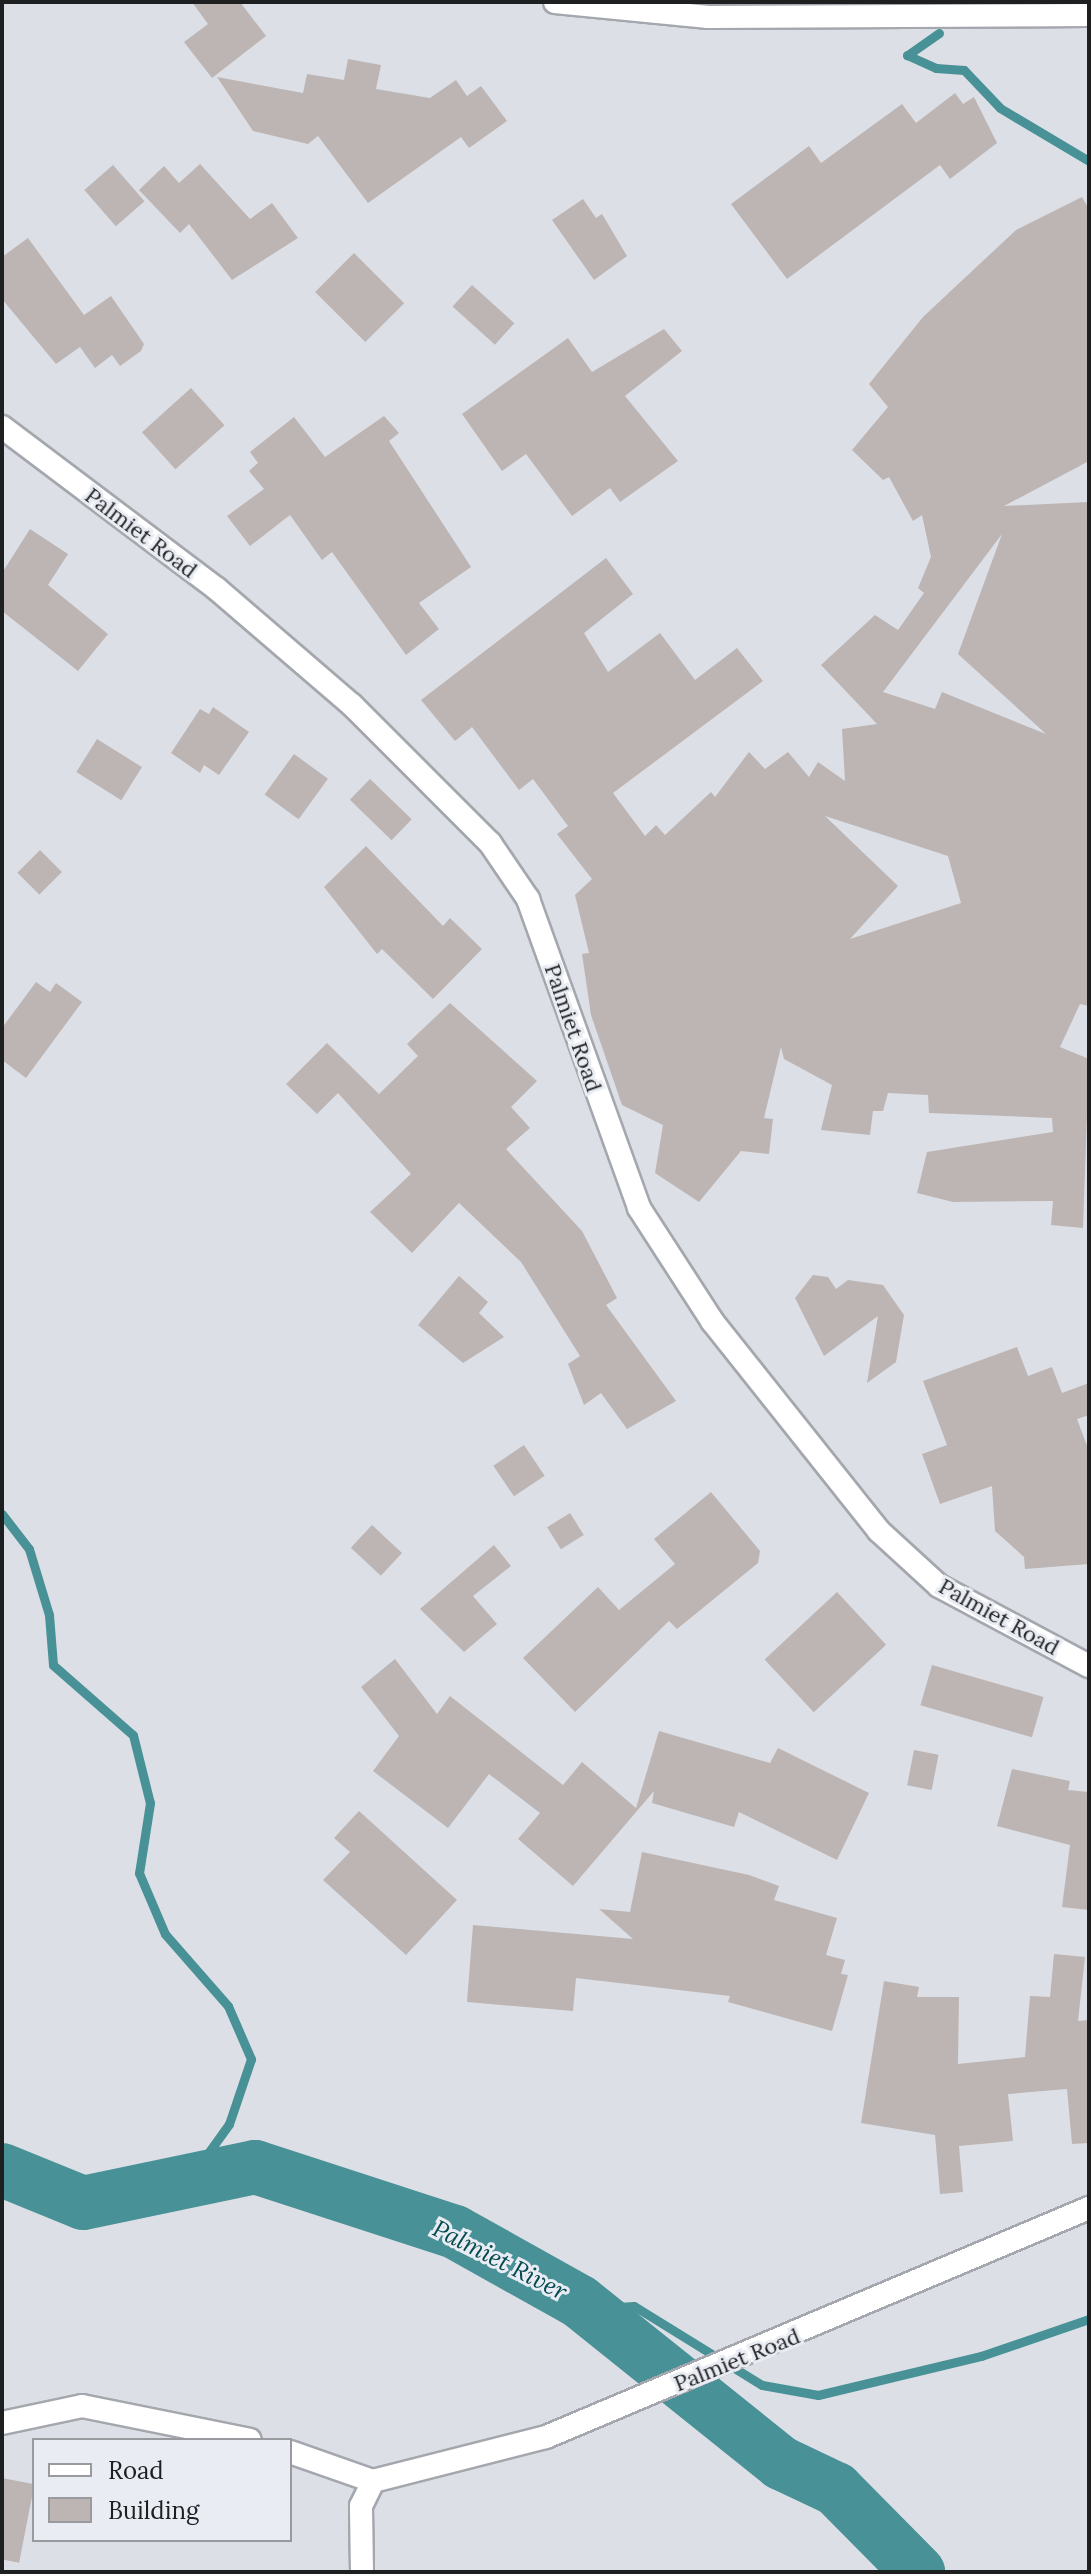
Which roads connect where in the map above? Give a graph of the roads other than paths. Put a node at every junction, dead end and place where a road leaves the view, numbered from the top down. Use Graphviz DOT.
graph roads {
  1 [pos="555,2"];
  2 [pos="1089,15"];
  3 [pos="2,427"];
  4 [pos="1089,1666"];
  5 [pos="1089,2208"];
  6 [pos="2,2423"];
  7 [pos="240,2438"];
  8 [pos="292,2453"];
  9 [pos="373,2481"];
  10 [pos="362,2572"];
  1 -- 2 [label="street"];
  3 -- 4 [label="street, Palmiet Road"];
  5 -- 9 [label="street, Palmiet Road"];
  6 -- 7 [label="street"];
  8 -- 9 [label="street"];
  9 -- 10 [label="street"];
}
